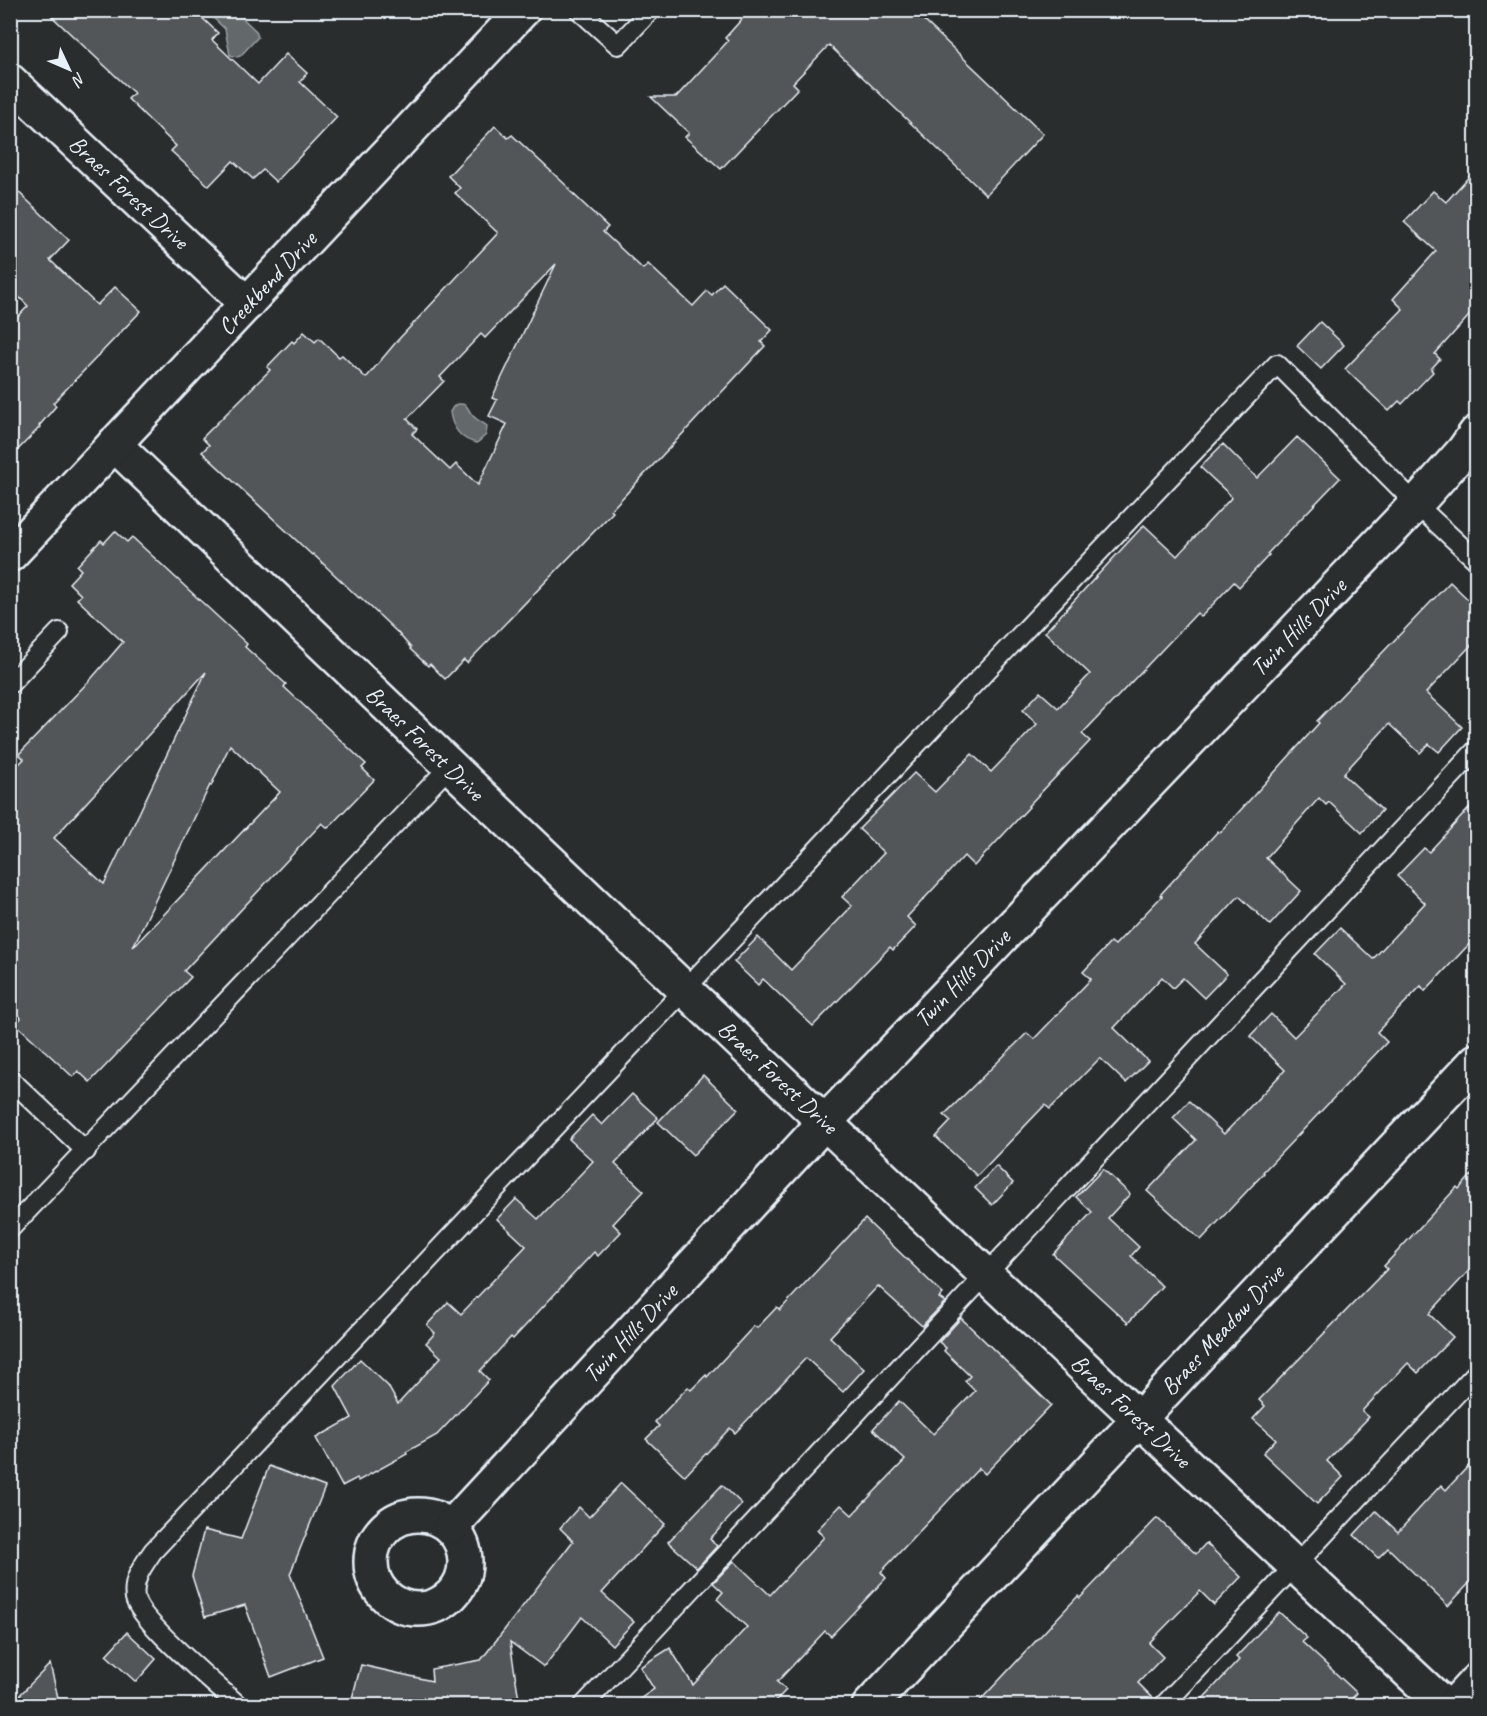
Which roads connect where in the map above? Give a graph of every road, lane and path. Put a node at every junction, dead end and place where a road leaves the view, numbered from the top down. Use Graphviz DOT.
graph roads {
  1 [pos="524,10"];
  2 [pos="579,10"];
  3 [pos="651,10"];
  4 [pos="10,81"];
  5 [pos="247,304"];
  6 [pos="1476,433"];
  7 [pos="114,444"];
  8 [pos="1416,504"];
  9 [pos="10,555"];
  10 [pos="1476,560"];
  11 [pos="59,632"];
  12 [pos="10,684"];
  13 [pos="1476,750"];
  14 [pos="450,766"];
  15 [pos="685,990"];
  16 [pos="1476,1061"];
  17 [pos="10,1079"];
  18 [pos="825,1122"];
  19 [pos="86,1151"];
  20 [pos="13,1221"];
  21 [pos="987,1275"];
  22 [pos="1476,1373"];
  23 [pos="1138,1419"];
  24 [pos="451,1527"];
  25 [pos="1295,1565"];
  26 [pos="1476,1681"];
  27 [pos="238,1706"];
  28 [pos="584,1706"];
  29 [pos="869,1706"];
  30 [pos="1163,1706"];
  31 [pos="1445,1706"];
  32 [pos="1453,1706"];
  1 -- 5 [label="street, Creekbend Drive"];
  2 -- 3 [label="lane"];
  4 -- 5 [label="street, Braes Forest Drive"];
  5 -- 7 [label="street, Creekbend Drive"];
  6 -- 8 [label="street, Twin Hills Drive"];
  7 -- 9 [label="street, Creekbend Drive"];
  7 -- 14 [label="street, Braes Forest Drive"];
  8 -- 10 [label="lane"];
  8 -- 15 [label="lane"];
  8 -- 18 [label="street, Twin Hills Drive"];
  11 -- 12 [label="lane"];
  13 -- 21 [label="lane"];
  14 -- 15 [label="street, Braes Forest Drive"];
  14 -- 19 [label="lane"];
  15 -- 18 [label="street, Braes Forest Drive"];
  15 -- 27 [label="lane"];
  16 -- 23 [label="street, Braes Meadow Drive"];
  17 -- 19 [label="lane"];
  18 -- 21 [label="street, Braes Forest Drive"];
  18 -- 24 [label="street, Twin Hills Drive"];
  19 -- 20 [label="lane"];
  21 -- 23 [label="street, Braes Forest Drive"];
  21 -- 28 [label="lane"];
  22 -- 25 [label="lane"];
  23 -- 25 [label="street, Braes Forest Drive"];
  23 -- 29 [label="street, Braes Meadow Drive"];
  25 -- 30 [label="lane"];
  25 -- 31 [label="street, Braes Forest Drive"];
  26 -- 32 [label="street"];
}
